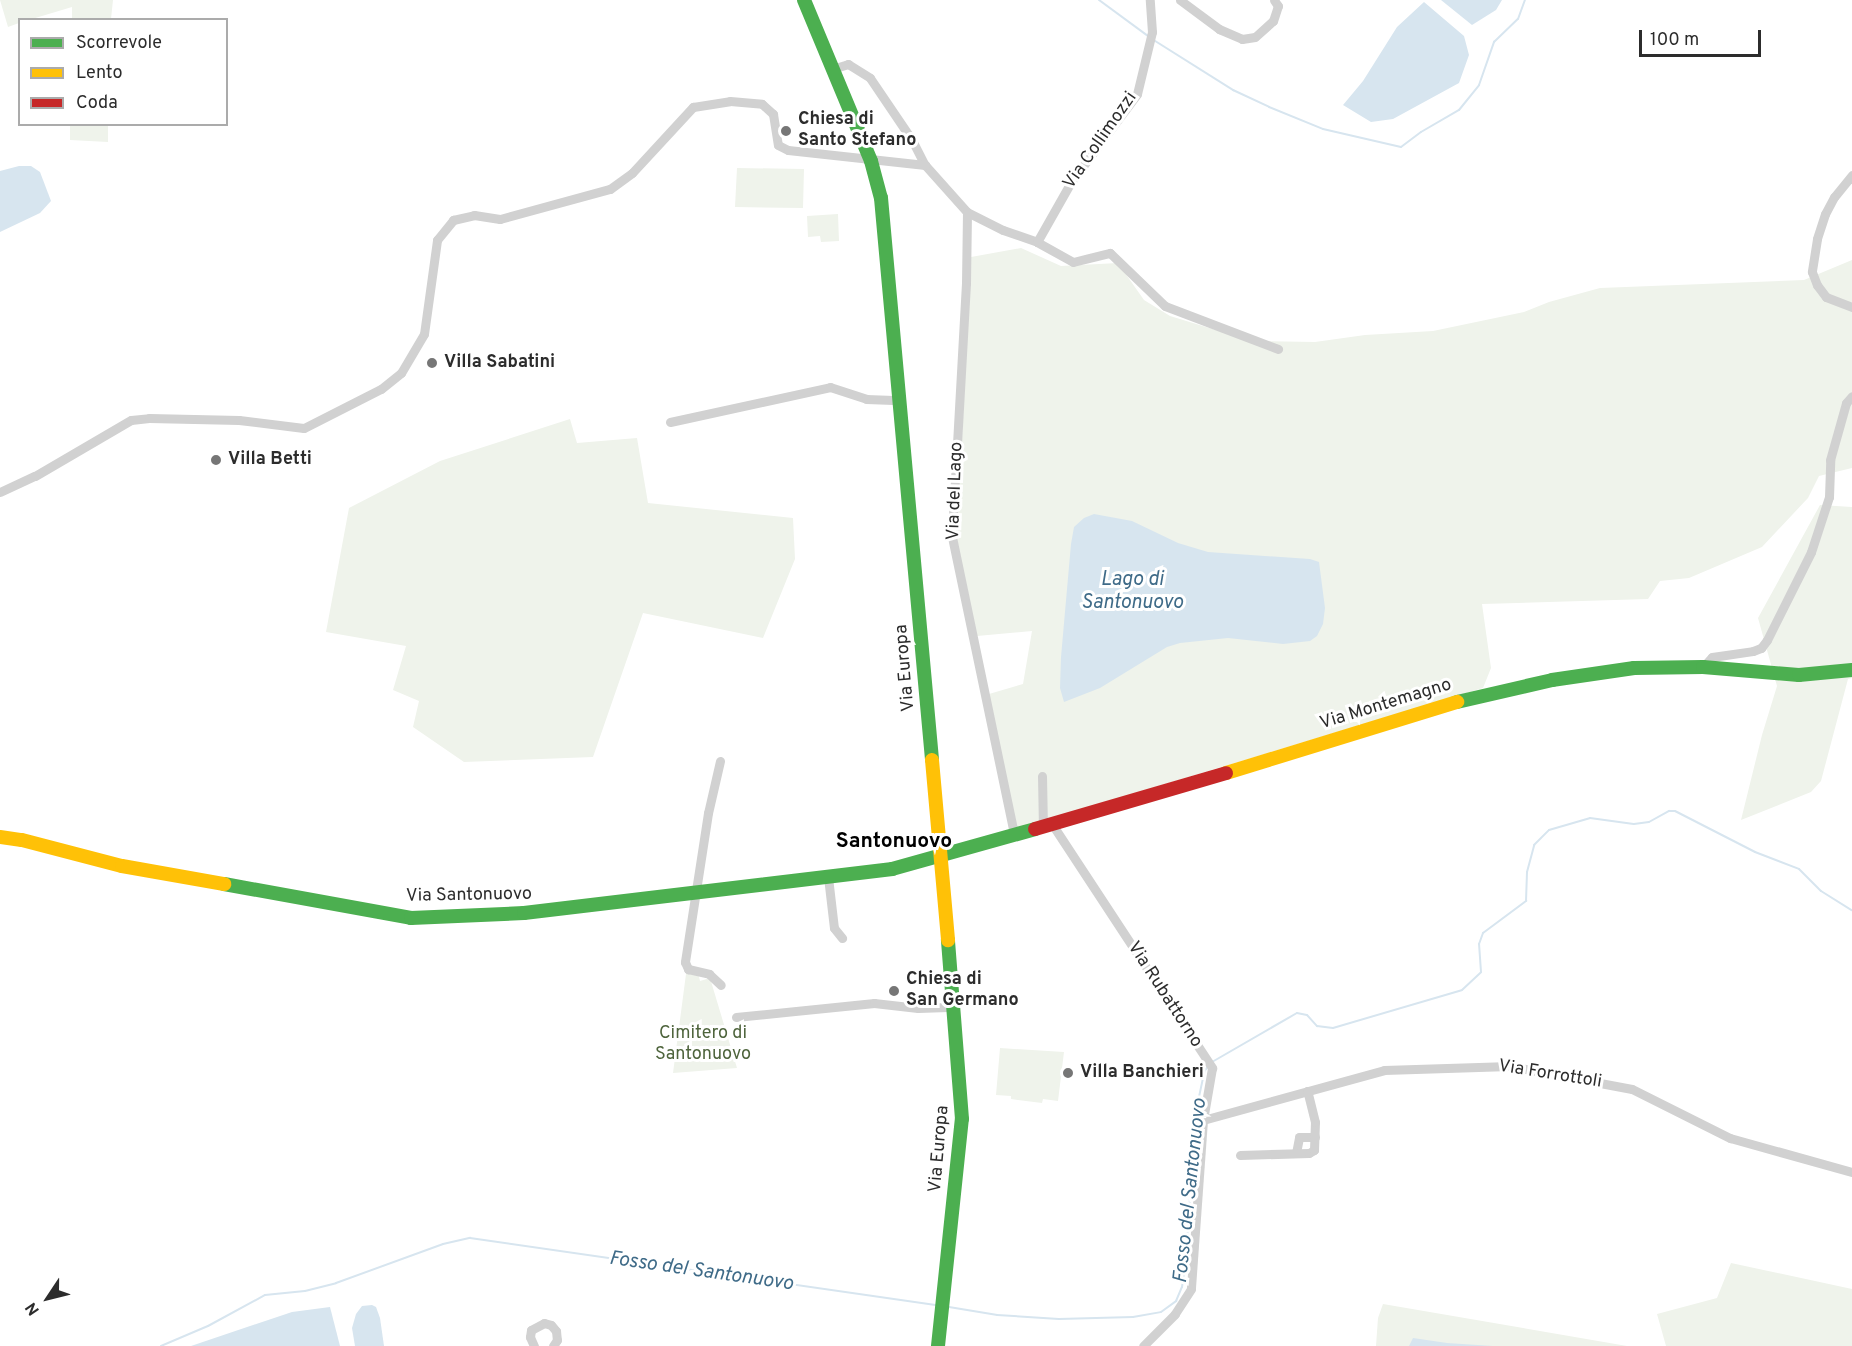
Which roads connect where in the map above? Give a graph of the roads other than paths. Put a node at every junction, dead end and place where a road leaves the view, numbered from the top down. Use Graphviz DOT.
graph roads {
  1 [pos="804,0"];
  2 [pos="1150,0"];
  3 [pos="1180,0"];
  4 [pos="1274,0"];
  5 [pos="832,69"];
  6 [pos="871,160"];
  7 [pos="925,165"];
  8 [pos="1852,175"];
  9 [pos="967,212"];
  10 [pos="1037,242"];
  11 [pos="1852,307"];
  12 [pos="1278,349"];
  13 [pos="1852,396"];
  14 [pos="900,400"];
  15 [pos="670,422"];
  16 [pos="0,492"];
  17 [pos="1703,667"];
  18 [pos="1852,670"];
  19 [pos="720,761"];
  20 [pos="1042,776"];
  21 [pos="1048,826"];
  22 [pos="1014,835"];
  23 [pos="0,837"];
  24 [pos="942,857"];
  25 [pos="828,877"];
  26 [pos="695,894"];
  27 [pos="842,938"];
  28 [pos="721,985"];
  29 [pos="955,1007"];
  30 [pos="736,1017"];
  31 [pos="1306,1090"];
  32 [pos="1203,1120"];
  33 [pos="1316,1137"];
  34 [pos="1296,1153"];
  35 [pos="1240,1155"];
  36 [pos="1852,1172"];
  37 [pos="534,1346"];
  38 [pos="553,1346"];
  39 [pos="938,1346"];
  40 [pos="1143,1346"];
  1 -- 5 [label="street, Via Europa"];
  2 -- 10 [label="street, Via Collimozzi"];
  3 -- 4 [label="street"];
  5 -- 6 [label="street, Via Europa"];
  5 -- 7 [label="street"];
  6 -- 7 [label="street"];
  6 -- 14 [label="street, Via Europa"];
  6 -- 16 [label="street"];
  7 -- 9 [label="street"];
  8 -- 11 [label="street"];
  9 -- 10 [label="street"];
  9 -- 22 [label="street, Via del Lago"];
  10 -- 12 [label="street"];
  13 -- 17 [label="street"];
  14 -- 15 [label="street"];
  14 -- 24 [label="street, Via Europa"];
  17 -- 18 [label="street, Via Montemagno"];
  17 -- 21 [label="street, Via Montemagno"];
  19 -- 26 [label="street"];
  20 -- 21 [label="street"];
  21 -- 22 [label="street, Via Montemagno"];
  21 -- 32 [label="street, Via Rubattorno"];
  22 -- 24 [label="street, Via Montemagno"];
  23 -- 26 [label="street, Via Santonuovo"];
  24 -- 25 [label="street, Via Santonuovo"];
  24 -- 29 [label="street, Via Europa"];
  25 -- 26 [label="street, Via Santonuovo"];
  25 -- 27 [label="street"];
  26 -- 28 [label="street"];
  29 -- 30 [label="street"];
  29 -- 39 [label="street, Via Europa"];
  31 -- 32 [label="street, Via Forrottoli"];
  31 -- 33 [label="street"];
  31 -- 36 [label="street, Via Forrottoli"];
  32 -- 40 [label="street, Via Rubattorno"];
  33 -- 34 [label="street"];
  33 -- 34 [label="street"];
  34 -- 35 [label="street"];
  37 -- 38 [label="street"];
}
